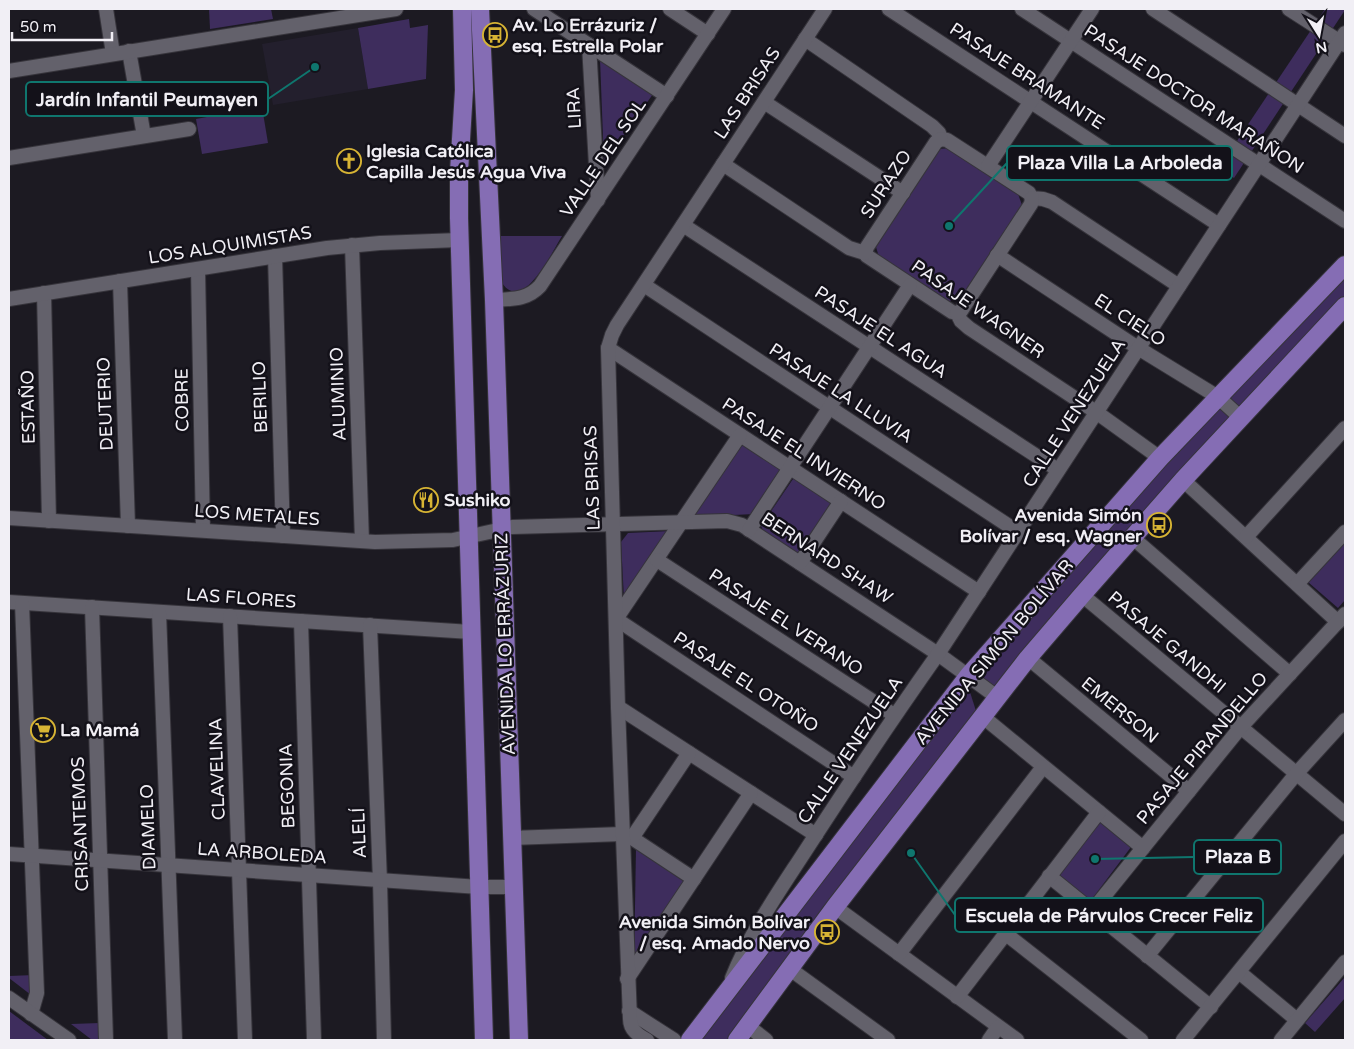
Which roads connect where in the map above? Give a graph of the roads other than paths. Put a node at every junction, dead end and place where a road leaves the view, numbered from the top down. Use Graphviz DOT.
graph roads {
  1 [pos="106,9"];
  2 [pos="396,9"];
  3 [pos="462,9"];
  4 [pos="480,9"];
  5 [pos="534,9"];
  6 [pos="670,9"];
  7 [pos="724,9"];
  8 [pos="825,9"];
  9 [pos="889,9"];
  10 [pos="1022,9"];
  11 [pos="1092,9"];
  12 [pos="1153,9"];
  13 [pos="1289,9"];
  14 [pos="380,10"];
  15 [pos="708,34"];
  16 [pos="805,39"];
  17 [pos="1343,40"];
  18 [pos="1071,41"];
  19 [pos="589,45"];
  20 [pos="130,51"];
  21 [pos="113,54"];
  22 [pos="9,71"];
  23 [pos="667,96"];
  24 [pos="1031,101"];
  25 [pos="764,102"];
  26 [pos="1298,104"];
  27 [pos="189,128"];
  28 [pos="144,136"];
  29 [pos="1345,136"];
  30 [pos="941,139"];
  31 [pos="9,158"];
  32 [pos="723,164"];
  33 [pos="1259,164"];
  34 [pos="988,166"];
  35 [pos="903,193"];
  36 [pos="1032,198"];
  37 [pos="598,200"];
  38 [pos="1345,221"];
  39 [pos="683,225"];
  40 [pos="1219,225"];
  41 [pos="459,240"];
  42 [pos="352,245"];
  43 [pos="865,253"];
  44 [pos="997,255"];
  45 [pos="275,256"];
  46 [pos="1345,265"];
  47 [pos="198,269"];
  48 [pos="120,281"];
  49 [pos="910,284"];
  50 [pos="644,285"];
  51 [pos="1179,286"];
  52 [pos="44,294"];
  53 [pos="9,299"];
  54 [pos="494,300"];
  55 [pos="1345,306"];
  56 [pos="957,313"];
  57 [pos="869,347"];
  58 [pos="608,348"];
  59 [pos="1138,348"];
  60 [pos="1218,398"];
  61 [pos="830,407"];
  62 [pos="1096,412"];
  63 [pos="1241,418"];
  64 [pos="1345,428"];
  65 [pos="740,435"];
  66 [pos="1160,458"];
  67 [pos="790,468"];
  68 [pos="1058,470"];
  69 [pos="1183,480"];
  70 [pos="841,501"];
  71 [pos="9,518"];
  72 [pos="49,521"];
  73 [pos="682,522"];
  74 [pos="613,524"];
  75 [pos="128,526"];
  76 [pos="203,530"];
  77 [pos="502,530"];
  78 [pos="749,530"];
  79 [pos="1018,532"];
  80 [pos="1345,532"];
  81 [pos="283,536"];
  82 [pos="468,537"];
  83 [pos="1246,537"];
  84 [pos="1133,538"];
  85 [pos="362,541"];
  86 [pos="657,560"];
  87 [pos="800,563"];
  88 [pos="1297,584"];
  89 [pos="979,592"];
  90 [pos="1082,594"];
  91 [pos="15,603"];
  92 [pos="92,608"];
  93 [pos="159,612"];
  94 [pos="230,616"];
  95 [pos="1342,618"];
  96 [pos="616,619"];
  97 [pos="301,621"];
  98 [pos="370,625"];
  99 [pos="471,632"];
  100 [pos="938,654"];
  101 [pos="1028,658"];
  102 [pos="1290,674"];
  103 [pos="969,676"];
  104 [pos="997,697"];
  105 [pos="618,707"];
  106 [pos="894,715"];
  107 [pos="982,716"];
  108 [pos="1345,720"];
  109 [pos="1240,728"];
  110 [pos="689,753"];
  111 [pos="1043,767"];
  112 [pos="1296,774"];
  113 [pos="854,777"];
  114 [pos="1189,791"];
  115 [pos="751,794"];
  116 [pos="1098,812"];
  117 [pos="1345,814"];
  118 [pos="816,835"];
  119 [pos="627,836"];
  120 [pos="511,838"];
  121 [pos="1345,841"];
  122 [pos="1143,848"];
  123 [pos="9,854"];
  124 [pos="31,856"];
  125 [pos="100,862"];
  126 [pos="168,866"];
  127 [pos="239,870"];
  128 [pos="309,875"];
  129 [pos="1049,876"];
  130 [pos="694,879"];
  131 [pos="380,880"];
  132 [pos="513,887"];
  133 [pos="479,888"];
  134 [pos="835,907"];
  135 [pos="1092,911"];
  136 [pos="1006,934"];
  137 [pos="899,954"];
  138 [pos="1147,956"];
  139 [pos="1345,962"];
  140 [pos="790,969"];
  141 [pos="1239,972"];
  142 [pos="628,979"];
  143 [pos="726,993"];
  144 [pos="957,997"];
  145 [pos="9,998"];
  146 [pos="1211,1007"];
  147 [pos="629,1011"];
  148 [pos="31,1014"];
  149 [pos="1297,1020"];
  150 [pos="748,1026"];
  151 [pos="998,1027"];
  152 [pos="68,1040"];
  153 [pos="106,1040"];
  154 [pos="175,1040"];
  155 [pos="245,1040"];
  156 [pos="314,1040"];
  157 [pos="384,1040"];
  158 [pos="484,1040"];
  159 [pos="519,1040"];
  160 [pos="647,1040"];
  161 [pos="674,1040"];
  162 [pos="690,1040"];
  163 [pos="737,1040"];
  164 [pos="766,1040"];
  165 [pos="888,1040"];
  166 [pos="988,1040"];
  167 [pos="1017,1040"];
  168 [pos="1141,1040"];
  169 [pos="1184,1040"];
  170 [pos="1281,1040"];
  1 -- 21 [label="street"];
  2 -- 14 [label="street"];
  3 -- 41 [label="main road, AVENIDA LO ERRÁZURIZ"];
  4 -- 54 [label="main road, AVENIDA LO ERRÁZURIZ"];
  5 -- 19 [label="street"];
  6 -- 15 [label="street"];
  7 -- 15 [label="street, VALLE DEL SOL"];
  8 -- 16 [label="street, LAS BRISAS"];
  9 -- 24 [label="street, PASAJE BRAMANTE"];
  10 -- 18 [label="street, PASAJE DOCTOR MARAÑON"];
  11 -- 18 [label="street"];
  12 -- 26 [label="street"];
  13 -- 17 [label="street"];
  14 -- 20 [label="street"];
  15 -- 23 [label="street, VALLE DEL SOL"];
  16 -- 25 [label="street, LAS BRISAS"];
  16 -- 30 [label="street"];
  17 -- 26 [label="street, CALLE VENEZUELA"];
  18 -- 24 [label="street"];
  18 -- 33 [label="street, PASAJE DOCTOR MARAÑON"];
  19 -- 23 [label="street"];
  19 -- 37 [label="street, LIRA"];
  20 -- 21 [label="street"];
  20 -- 28 [label="street"];
  21 -- 22 [label="street"];
  23 -- 37 [label="street, VALLE DEL SOL"];
  24 -- 34 [label="street"];
  24 -- 40 [label="street, PASAJE BRAMANTE"];
  25 -- 32 [label="street, LAS BRISAS"];
  25 -- 35 [label="street"];
  26 -- 29 [label="street"];
  26 -- 33 [label="street, CALLE VENEZUELA"];
  27 -- 28 [label="street"];
  28 -- 31 [label="street"];
  30 -- 34 [label="street"];
  30 -- 35 [label="street, SURAZO"];
  32 -- 39 [label="street, LAS BRISAS"];
  32 -- 43 [label="street, PASAJE WAGNER"];
  33 -- 38 [label="street, PASAJE DOCTOR MARAÑON"];
  33 -- 40 [label="street, CALLE VENEZUELA"];
  34 -- 36 [label="street"];
  35 -- 43 [label="street, SURAZO"];
  36 -- 44 [label="street"];
  36 -- 51 [label="street"];
  37 -- 54 [label="street, VALLE DEL SOL"];
  39 -- 50 [label="street, LAS BRISAS"];
  39 -- 57 [label="street, PASAJE EL AGUA"];
  40 -- 51 [label="street, CALLE VENEZUELA"];
  41 -- 42 [label="street, LOS ALQUIMISTAS"];
  41 -- 82 [label="main road, AVENIDA LO ERRÁZURIZ"];
  42 -- 45 [label="street, LOS ALQUIMISTAS"];
  42 -- 85 [label="street, ALUMINIO"];
  43 -- 49 [label="street, PASAJE WAGNER"];
  44 -- 56 [label="street"];
  44 -- 59 [label="street, EL CIELO"];
  45 -- 47 [label="street, LOS ALQUIMISTAS"];
  45 -- 81 [label="street, BERILIO"];
  46 -- 60 [label="main road, AVENIDA SIMÓN BOLÍVAR"];
  47 -- 48 [label="street, LOS ALQUIMISTAS"];
  47 -- 76 [label="street, COBRE"];
  48 -- 52 [label="street, LOS ALQUIMISTAS"];
  48 -- 75 [label="street, DEUTERIO"];
  49 -- 56 [label="street, PASAJE WAGNER"];
  49 -- 57 [label="street"];
  50 -- 58 [label="street, LAS BRISAS"];
  50 -- 61 [label="street, PASAJE LA LLUVIA"];
  51 -- 59 [label="street, CALLE VENEZUELA"];
  52 -- 53 [label="street, LOS ALQUIMISTAS"];
  52 -- 72 [label="street, ESTAÑO"];
  54 -- 77 [label="main road, AVENIDA LO ERRÁZURIZ"];
  55 -- 63 [label="main road, AVENIDA SIMÓN BOLÍVAR"];
  56 -- 62 [label="street, PASAJE WAGNER"];
  57 -- 61 [label="street"];
  57 -- 68 [label="street, PASAJE EL AGUA"];
  58 -- 65 [label="street, PASAJE EL INVIERNO"];
  58 -- 74 [label="street, LAS BRISAS"];
  59 -- 60 [label="street, EL CIELO"];
  59 -- 62 [label="street, CALLE VENEZUELA"];
  60 -- 63 [label="street, EL CIELO"];
  60 -- 66 [label="main road, AVENIDA SIMÓN BOLÍVAR"];
  61 -- 67 [label="street"];
  61 -- 79 [label="street, PASAJE LA LLUVIA"];
  62 -- 66 [label="street, PASAJE WAGNER"];
  62 -- 68 [label="street, CALLE VENEZUELA"];
  63 -- 69 [label="main road, AVENIDA SIMÓN BOLÍVAR"];
  64 -- 83 [label="street"];
  65 -- 67 [label="street, PASAJE EL INVIERNO"];
  65 -- 73 [label="street"];
  66 -- 103 [label="main road, AVENIDA SIMÓN BOLÍVAR"];
  67 -- 70 [label="street, PASAJE EL INVIERNO"];
  67 -- 78 [label="street"];
  68 -- 79 [label="street, CALLE VENEZUELA"];
  69 -- 83 [label="street"];
  69 -- 84 [label="main road, AVENIDA SIMÓN BOLÍVAR"];
  70 -- 87 [label="street"];
  70 -- 89 [label="street, PASAJE EL INVIERNO"];
  71 -- 72 [label="street, LOS METALES"];
  72 -- 75 [label="street, LOS METALES"];
  73 -- 74 [label="street, BERNARD SHAW"];
  73 -- 78 [label="street, BERNARD SHAW"];
  73 -- 86 [label="street"];
  74 -- 77 [label="street"];
  74 -- 96 [label="street, LAS BRISAS"];
  75 -- 76 [label="street, LOS METALES"];
  76 -- 81 [label="street, LOS METALES"];
  77 -- 82 [label="street, LOS METALES"];
  77 -- 120 [label="main road, AVENIDA LO ERRÁZURIZ"];
  78 -- 87 [label="street, BERNARD SHAW"];
  79 -- 89 [label="street, CALLE VENEZUELA"];
  80 -- 88 [label="street"];
  81 -- 85 [label="street, LOS METALES"];
  82 -- 85 [label="street, LOS METALES"];
  82 -- 99 [label="main road, AVENIDA LO ERRÁZURIZ"];
  83 -- 88 [label="street"];
  84 -- 90 [label="main road, AVENIDA SIMÓN BOLÍVAR"];
  84 -- 102 [label="street"];
  86 -- 96 [label="street"];
  86 -- 106 [label="street, PASAJE EL VERANO"];
  87 -- 100 [label="street, BERNARD SHAW"];
  88 -- 95 [label="street"];
  89 -- 100 [label="street, CALLE VENEZUELA"];
  90 -- 101 [label="main road, AVENIDA SIMÓN BOLÍVAR"];
  90 -- 109 [label="street, PASAJE GANDHI"];
  91 -- 92 [label="street, LAS FLORES"];
  91 -- 124 [label="street"];
  92 -- 93 [label="street, LAS FLORES"];
  92 -- 125 [label="street, CRISANTEMOS"];
  93 -- 94 [label="street, LAS FLORES"];
  93 -- 126 [label="street, DIAMELO"];
  94 -- 97 [label="street, LAS FLORES"];
  94 -- 127 [label="street, CLAVELINA"];
  95 -- 102 [label="street, PASAJE PIRANDELLO"];
  96 -- 105 [label="street, LAS BRISAS"];
  96 -- 113 [label="street, PASAJE EL OTOÑO"];
  97 -- 98 [label="street, LAS FLORES"];
  97 -- 128 [label="street, BEGONIA"];
  98 -- 99 [label="street, LAS FLORES"];
  98 -- 131 [label="street, ALELÍ"];
  99 -- 133 [label="main road, AVENIDA LO ERRÁZURIZ"];
  100 -- 103 [label="street, BERNARD SHAW"];
  100 -- 106 [label="street, CALLE VENEZUELA"];
  101 -- 104 [label="main road, AVENIDA SIMÓN BOLÍVAR"];
  101 -- 114 [label="street, EMERSON"];
  102 -- 109 [label="street, PASAJE PIRANDELLO"];
  103 -- 104 [label="street, BERNARD SHAW"];
  103 -- 143 [label="main road, AVENIDA SIMÓN BOLÍVAR"];
  104 -- 107 [label="main road, AVENIDA SIMÓN BOLÍVAR"];
  105 -- 110 [label="street"];
  105 -- 119 [label="street, LAS BRISAS"];
  106 -- 113 [label="street, CALLE VENEZUELA"];
  107 -- 111 [label="street"];
  107 -- 134 [label="main road, AVENIDA SIMÓN BOLÍVAR"];
  108 -- 112 [label="street"];
  109 -- 112 [label="street, PASAJE GANDHI"];
  109 -- 114 [label="street, PASAJE PIRANDELLO"];
  110 -- 115 [label="street"];
  110 -- 119 [label="street"];
  111 -- 116 [label="street"];
  111 -- 137 [label="street"];
  112 -- 117 [label="street, PASAJE GANDHI"];
  112 -- 138 [label="street"];
  113 -- 118 [label="street, CALLE VENEZUELA"];
  114 -- 122 [label="street, PASAJE PIRANDELLO"];
  115 -- 118 [label="street"];
  115 -- 130 [label="street"];
  116 -- 122 [label="street"];
  116 -- 129 [label="street"];
  118 -- 143 [label="street, CALLE VENEZUELA"];
  119 -- 120 [label="street"];
  119 -- 130 [label="street"];
  119 -- 142 [label="street, LAS BRISAS"];
  120 -- 132 [label="main road, AVENIDA LO ERRÁZURIZ"];
  121 -- 141 [label="street"];
  122 -- 135 [label="street, PASAJE PIRANDELLO"];
  123 -- 124 [label="street, LA ARBOLEDA"];
  124 -- 125 [label="street, LA ARBOLEDA"];
  124 -- 148 [label="street"];
  125 -- 126 [label="street, LA ARBOLEDA"];
  125 -- 153 [label="street, CRISANTEMOS"];
  126 -- 127 [label="street, LA ARBOLEDA"];
  126 -- 154 [label="street, DIAMELO"];
  127 -- 128 [label="street, LA ARBOLEDA"];
  127 -- 155 [label="street, CLAVELINA"];
  128 -- 131 [label="street, LA ARBOLEDA"];
  128 -- 156 [label="street, BEGONIA"];
  129 -- 135 [label="street"];
  129 -- 136 [label="street"];
  130 -- 142 [label="street"];
  131 -- 133 [label="street, LA ARBOLEDA"];
  131 -- 157 [label="street, ALELÍ"];
  132 -- 133 [label="street, LA ARBOLEDA"];
  132 -- 159 [label="main road, AVENIDA LO ERRÁZURIZ"];
  133 -- 158 [label="main road, AVENIDA LO ERRÁZURIZ"];
  134 -- 137 [label="street"];
  134 -- 140 [label="main road, AVENIDA SIMÓN BOLÍVAR"];
  135 -- 138 [label="street"];
  136 -- 144 [label="street"];
  136 -- 168 [label="street"];
  137 -- 144 [label="street"];
  138 -- 146 [label="street"];
  139 -- 149 [label="street"];
  140 -- 150 [label="main road, AVENIDA SIMÓN BOLÍVAR"];
  140 -- 165 [label="street"];
  141 -- 146 [label="street"];
  141 -- 149 [label="street"];
  142 -- 147 [label="street, LAS BRISAS"];
  143 -- 162 [label="main road, AVENIDA SIMÓN BOLÍVAR"];
  144 -- 151 [label="street"];
  145 -- 148 [label="street"];
  146 -- 169 [label="street"];
  147 -- 160 [label="street, LAS BRISAS"];
  147 -- 161 [label="street"];
  148 -- 152 [label="street"];
  149 -- 170 [label="street"];
  150 -- 163 [label="main road, AVENIDA SIMÓN BOLÍVAR"];
  150 -- 164 [label="street"];
  151 -- 166 [label="street"];
  151 -- 167 [label="street"];
}
